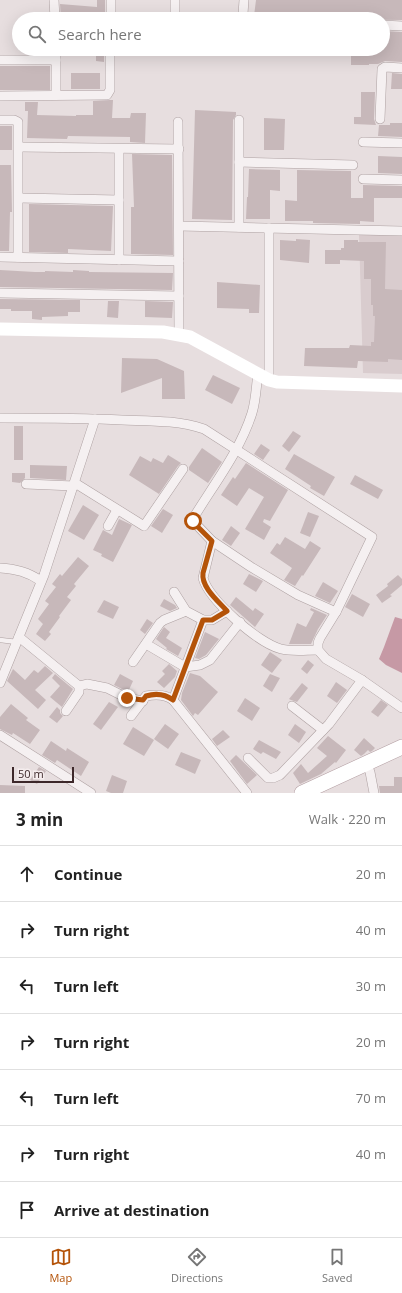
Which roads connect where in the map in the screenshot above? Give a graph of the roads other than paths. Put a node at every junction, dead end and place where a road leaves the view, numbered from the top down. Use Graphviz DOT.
graph roads {
  1 [pos="54,0"];
  2 [pos="111,0"];
  3 [pos="175,0"];
  4 [pos="244,0"];
  5 [pos="55,12"];
  6 [pos="111,12"];
  7 [pos="175,12"];
  8 [pos="243,12"];
  9 [pos="390,25"];
  10 [pos="402,26"];
  11 [pos="56,56"];
  12 [pos="110,56"];
  13 [pos="0,60"];
  14 [pos="56,60"];
  15 [pos="402,68"];
  16 [pos="56,95"];
  17 [pos="0,96"];
  18 [pos="380,118"];
  19 [pos="0,120"];
  20 [pos="239,120"];
  21 [pos="178,122"];
  22 [pos="363,142"];
  23 [pos="402,143"];
  24 [pos="19,147"];
  25 [pos="119,149"];
  26 [pos="178,149"];
  27 [pos="239,162"];
  28 [pos="353,165"];
  29 [pos="363,179"];
  30 [pos="402,180"];
  31 [pos="18,198"];
  32 [pos="119,200"];
  33 [pos="179,226"];
  34 [pos="239,227"];
  35 [pos="269,228"];
  36 [pos="402,231"];
  37 [pos="0,257"];
  38 [pos="18,257"];
  39 [pos="119,260"];
  40 [pos="179,261"];
  41 [pos="0,293"];
  42 [pos="179,296"];
  43 [pos="0,330"];
  44 [pos="179,334"];
  45 [pos="263,377"];
  46 [pos="402,386"];
  47 [pos="0,418"];
  48 [pos="95,419"];
  49 [pos="236,450"];
  50 [pos="183,469"];
  51 [pos="26,484"];
  52 [pos="74,484"];
  53 [pos="117,510"];
  54 [pos="108,526"];
  55 [pos="212,541"];
  56 [pos="0,568"];
  57 [pos="41,581"];
  58 [pos="174,592"];
  59 [pos="186,611"];
  60 [pos="227,611"];
  61 [pos="336,612"];
  62 [pos="203,620"];
  63 [pos="240,622"];
  64 [pos="0,640"];
  65 [pos="18,640"];
  66 [pos="146,644"];
  67 [pos="318,650"];
  68 [pos="133,662"];
  69 [pos="185,667"];
  70 [pos="362,680"];
  71 [pos="0,683"];
  72 [pos="79,686"];
  73 [pos="143,700"];
  74 [pos="173,700"];
  75 [pos="292,706"];
  76 [pos="402,708"];
  77 [pos="66,711"];
  78 [pos="131,716"];
  79 [pos="323,730"];
  80 [pos="0,735"];
  81 [pos="402,746"];
  82 [pos="402,757"];
  83 [pos="248,758"];
  84 [pos="368,767"];
  85 [pos="91,793"];
  86 [pos="247,793"];
  87 [pos="302,793"];
  88 [pos="324,793"];
  89 [pos="374,793"];
  1 -- 5 [label="street"];
  2 -- 6 [label="street"];
  3 -- 7 [label="street"];
  4 -- 8 [label="street"];
  9 -- 10 [label="street"];
  11 -- 14 [label="street"];
  12 -- 16 [label="street"];
  13 -- 14 [label="street"];
  14 -- 16 [label="street"];
  15 -- 18 [label="street"];
  16 -- 17 [label="street"];
  19 -- 24 [label="street"];
  20 -- 27 [label="street"];
  21 -- 26 [label="street"];
  22 -- 23 [label="street"];
  24 -- 25 [label="street"];
  24 -- 31 [label="street"];
  25 -- 26 [label="street"];
  25 -- 32 [label="street"];
  26 -- 33 [label="street"];
  27 -- 28 [label="street"];
  27 -- 34 [label="street"];
  29 -- 30 [label="street"];
  31 -- 32 [label="street"];
  31 -- 38 [label="street"];
  32 -- 39 [label="street"];
  33 -- 34 [label="street"];
  33 -- 40 [label="street"];
  34 -- 35 [label="street"];
  35 -- 36 [label="street"];
  35 -- 45 [label="street"];
  37 -- 38 [label="street"];
  38 -- 39 [label="street"];
  39 -- 40 [label="street"];
  40 -- 42 [label="street"];
  41 -- 42 [label="street"];
  42 -- 44 [label="street"];
  43 -- 44 [label="street"];
  44 -- 45 [label="street"];
  45 -- 46 [label="street"];
  45 -- 49 [label="street"];
  47 -- 48 [label="street"];
  48 -- 49 [label="street"];
  48 -- 52 [label="street"];
  49 -- 55 [label="street"];
  49 -- 61 [label="street"];
  50 -- 53 [label="street"];
  51 -- 52 [label="street"];
  52 -- 53 [label="street"];
  52 -- 57 [label="street"];
  53 -- 54 [label="street"];
  55 -- 60 [label="street"];
  55 -- 61 [label="street"];
  56 -- 57 [label="street"];
  57 -- 65 [label="street"];
  58 -- 59 [label="street"];
  59 -- 62 [label="street"];
  59 -- 66 [label="street"];
  60 -- 62 [label="street"];
  60 -- 63 [label="street"];
  61 -- 67 [label="street"];
  62 -- 69 [label="street"];
  63 -- 67 [label="street"];
  63 -- 69 [label="street"];
  64 -- 65 [label="lane"];
  65 -- 71 [label="street"];
  65 -- 72 [label="street"];
  66 -- 68 [label="street"];
  66 -- 69 [label="street"];
  67 -- 70 [label="street"];
  69 -- 74 [label="street"];
  70 -- 76 [label="street"];
  70 -- 79 [label="street"];
  72 -- 73 [label="street"];
  72 -- 77 [label="street"];
  73 -- 74 [label="street"];
  73 -- 78 [label="street"];
  74 -- 86 [label="street"];
  75 -- 79 [label="street"];
  79 -- 83 [label="street"];
  80 -- 85 [label="street"];
  81 -- 84 [label="main road"];
  82 -- 84 [label="main road"];
  84 -- 87 [label="main road"];
  84 -- 88 [label="main road"];
  84 -- 89 [label="street"];
}
